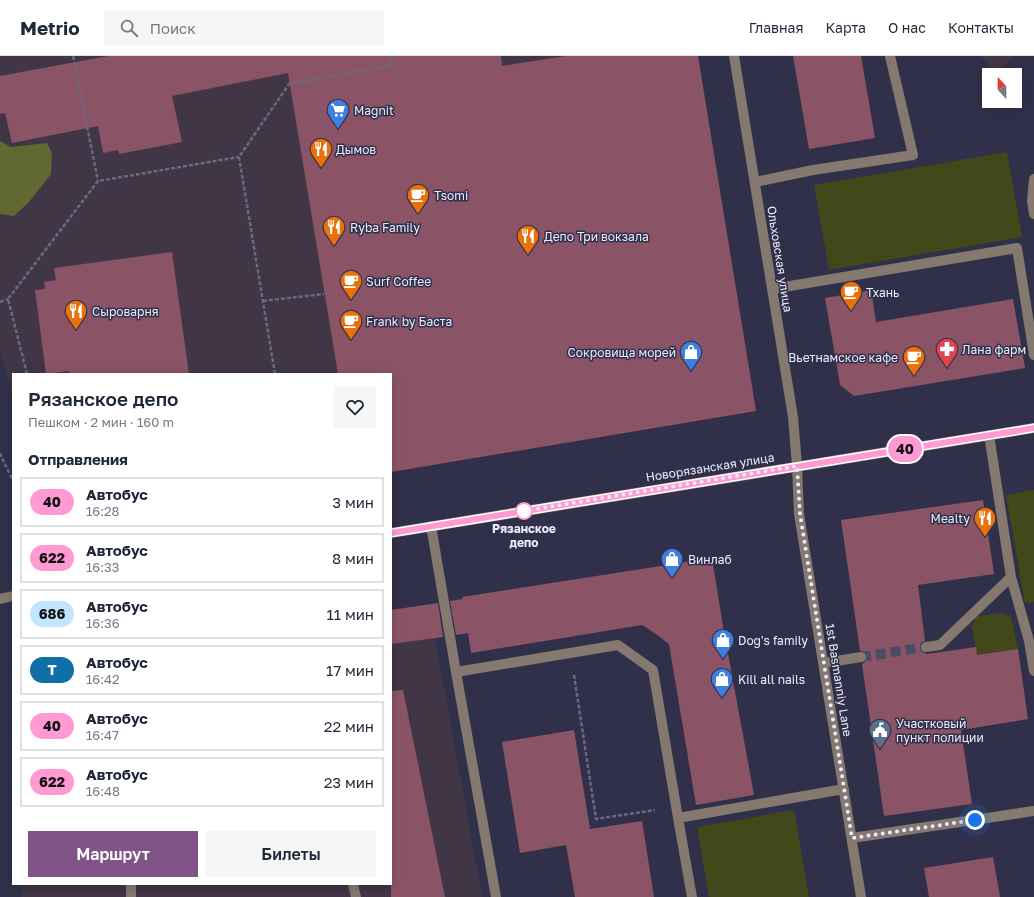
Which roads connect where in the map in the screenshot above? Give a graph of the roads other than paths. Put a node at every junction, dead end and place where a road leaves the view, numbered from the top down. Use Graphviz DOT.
graph roads {
  1 [pos="734,56"];
  2 [pos="890,56"];
  3 [pos="1034,179"];
  4 [pos="755,182"];
  5 [pos="1034,214"];
  6 [pos="772,289"];
  7 [pos="1034,355"];
  8 [pos="1034,428"];
  9 [pos="989,435"];
  10 [pos="797,466"];
  11 [pos="431,526"];
  12 [pos="392,533"];
  13 [pos="1011,577"];
  14 [pos="12,596"];
  15 [pos="0,599"];
  16 [pos="926,647"];
  17 [pos="861,657"];
  18 [pos="824,662"];
  19 [pos="456,672"];
  20 [pos="1034,672"];
  21 [pos="844,789"];
  22 [pos="1034,811"];
  23 [pos="678,818"];
  24 [pos="852,838"];
  25 [pos="131,885"];
  26 [pos="353,885"];
  27 [pos="131,897"];
  28 [pos="356,897"];
  29 [pos="496,897"];
  30 [pos="692,897"];
  31 [pos="861,897"];
  1 -- 4 [label="street, Ольховская улица"];
  2 -- 4 [label="street"];
  3 -- 5 [label="street"];
  4 -- 6 [label="street, Ольховская улица"];
  6 -- 7 [label="street"];
  6 -- 10 [label="street, Ольховская улица"];
  8 -- 9 [label="street, Новорязанская улица"];
  9 -- 10 [label="street, Новорязанская улица"];
  9 -- 13 [label="street"];
  10 -- 11 [label="street, Новорязанская улица"];
  10 -- 18 [label="street, 1st Basmanniy Lane"];
  11 -- 12 [label="street, Новорязанская улица"];
  11 -- 19 [label="street"];
  13 -- 16 [label="street"];
  13 -- 20 [label="street"];
  14 -- 15 [label="street"];
  17 -- 18 [label="street"];
  18 -- 21 [label="street, 1st Basmanniy Lane"];
  19 -- 23 [label="street"];
  19 -- 29 [label="street"];
  21 -- 23 [label="street"];
  21 -- 24 [label="street, 1st Basmanniy Lane"];
  22 -- 24 [label="street"];
  23 -- 30 [label="street"];
  24 -- 31 [label="street, 1st Basmanniy Lane"];
  25 -- 27 [label="street"];
  26 -- 28 [label="street"];
}
